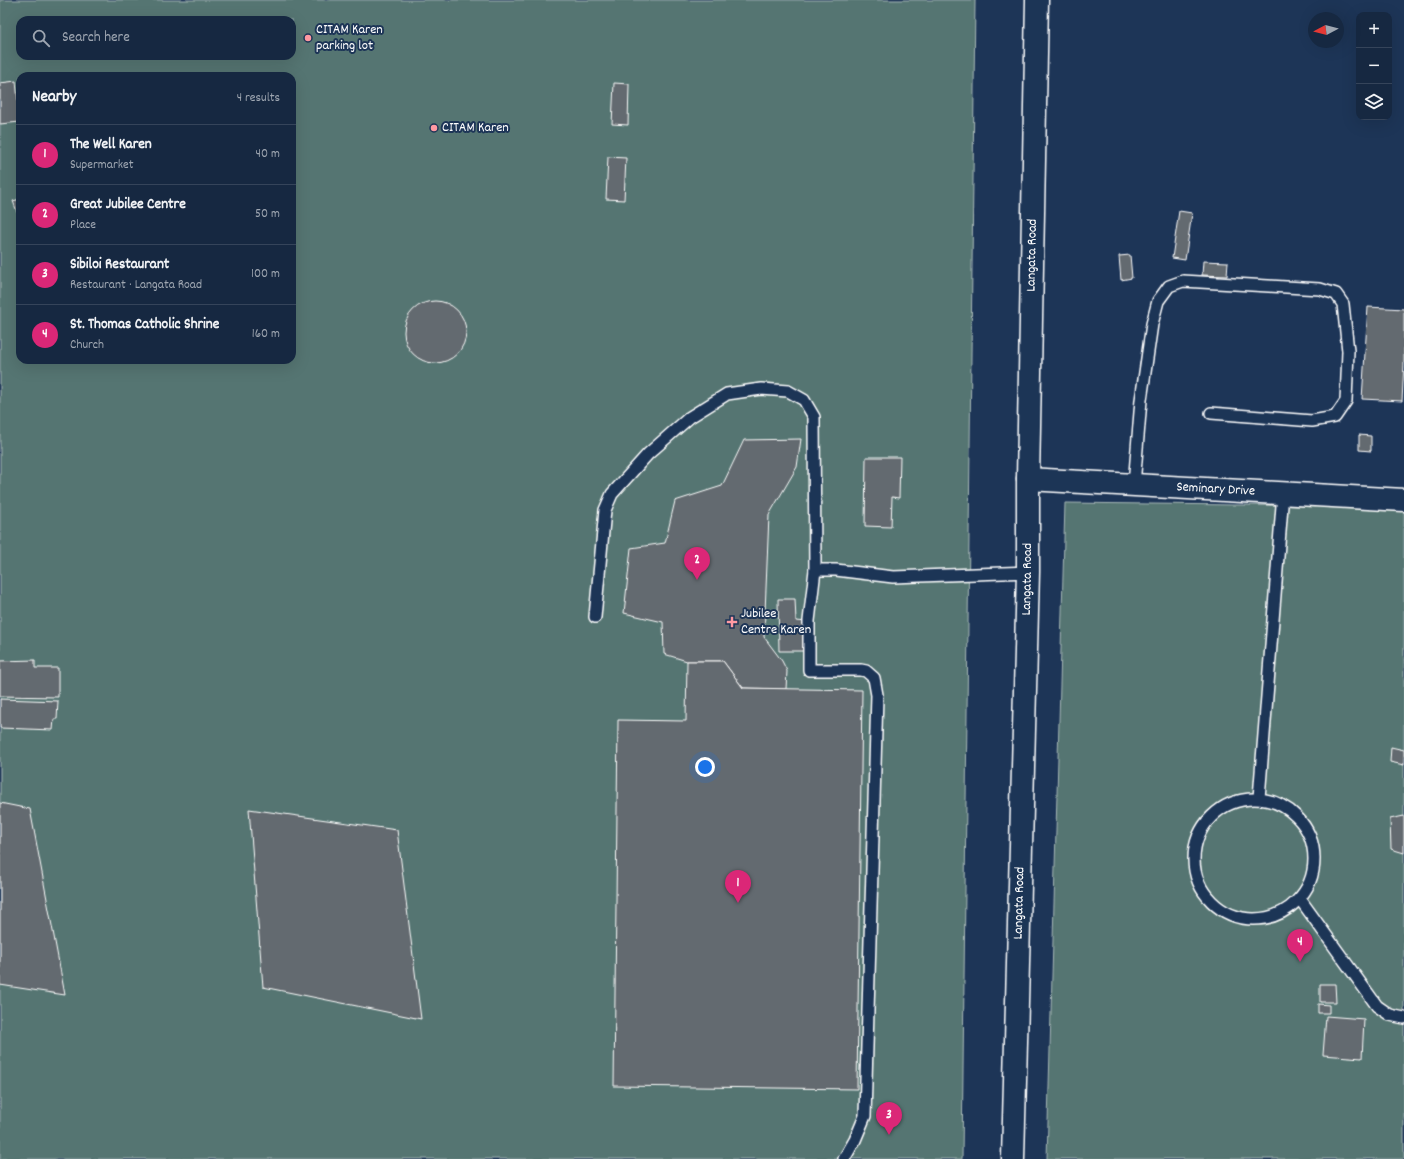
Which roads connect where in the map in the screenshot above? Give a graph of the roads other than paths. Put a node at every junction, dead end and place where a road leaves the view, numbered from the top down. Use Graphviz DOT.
graph roads {
  1 [pos="1037,0"];
  2 [pos="1211,413"];
  3 [pos="1028,480"];
  4 [pos="1134,485"];
  5 [pos="1283,493"];
  6 [pos="1404,500"];
  7 [pos="815,570"];
  8 [pos="1028,572"];
  9 [pos="595,617"];
  10 [pos="1259,798"];
  11 [pos="1300,899"];
  12 [pos="1404,1018"];
  13 [pos="844,1159"];
  14 [pos="1013,1159"];
  1 -- 3 [label="main road, Langata Road"];
  2 -- 4 [label="lane"];
  3 -- 4 [label="main road, Seminary Drive"];
  3 -- 8 [label="main road, Langata Road"];
  4 -- 5 [label="main road, Seminary Drive"];
  5 -- 6 [label="main road, Seminary Drive"];
  5 -- 10 [label="lane"];
  7 -- 8 [label="lane"];
  7 -- 9 [label="lane"];
  7 -- 13 [label="lane"];
  8 -- 14 [label="main road, Langata Road"];
  10 -- 11 [label="lane"];
  10 -- 11 [label="lane"];
  11 -- 12 [label="lane"];
}
